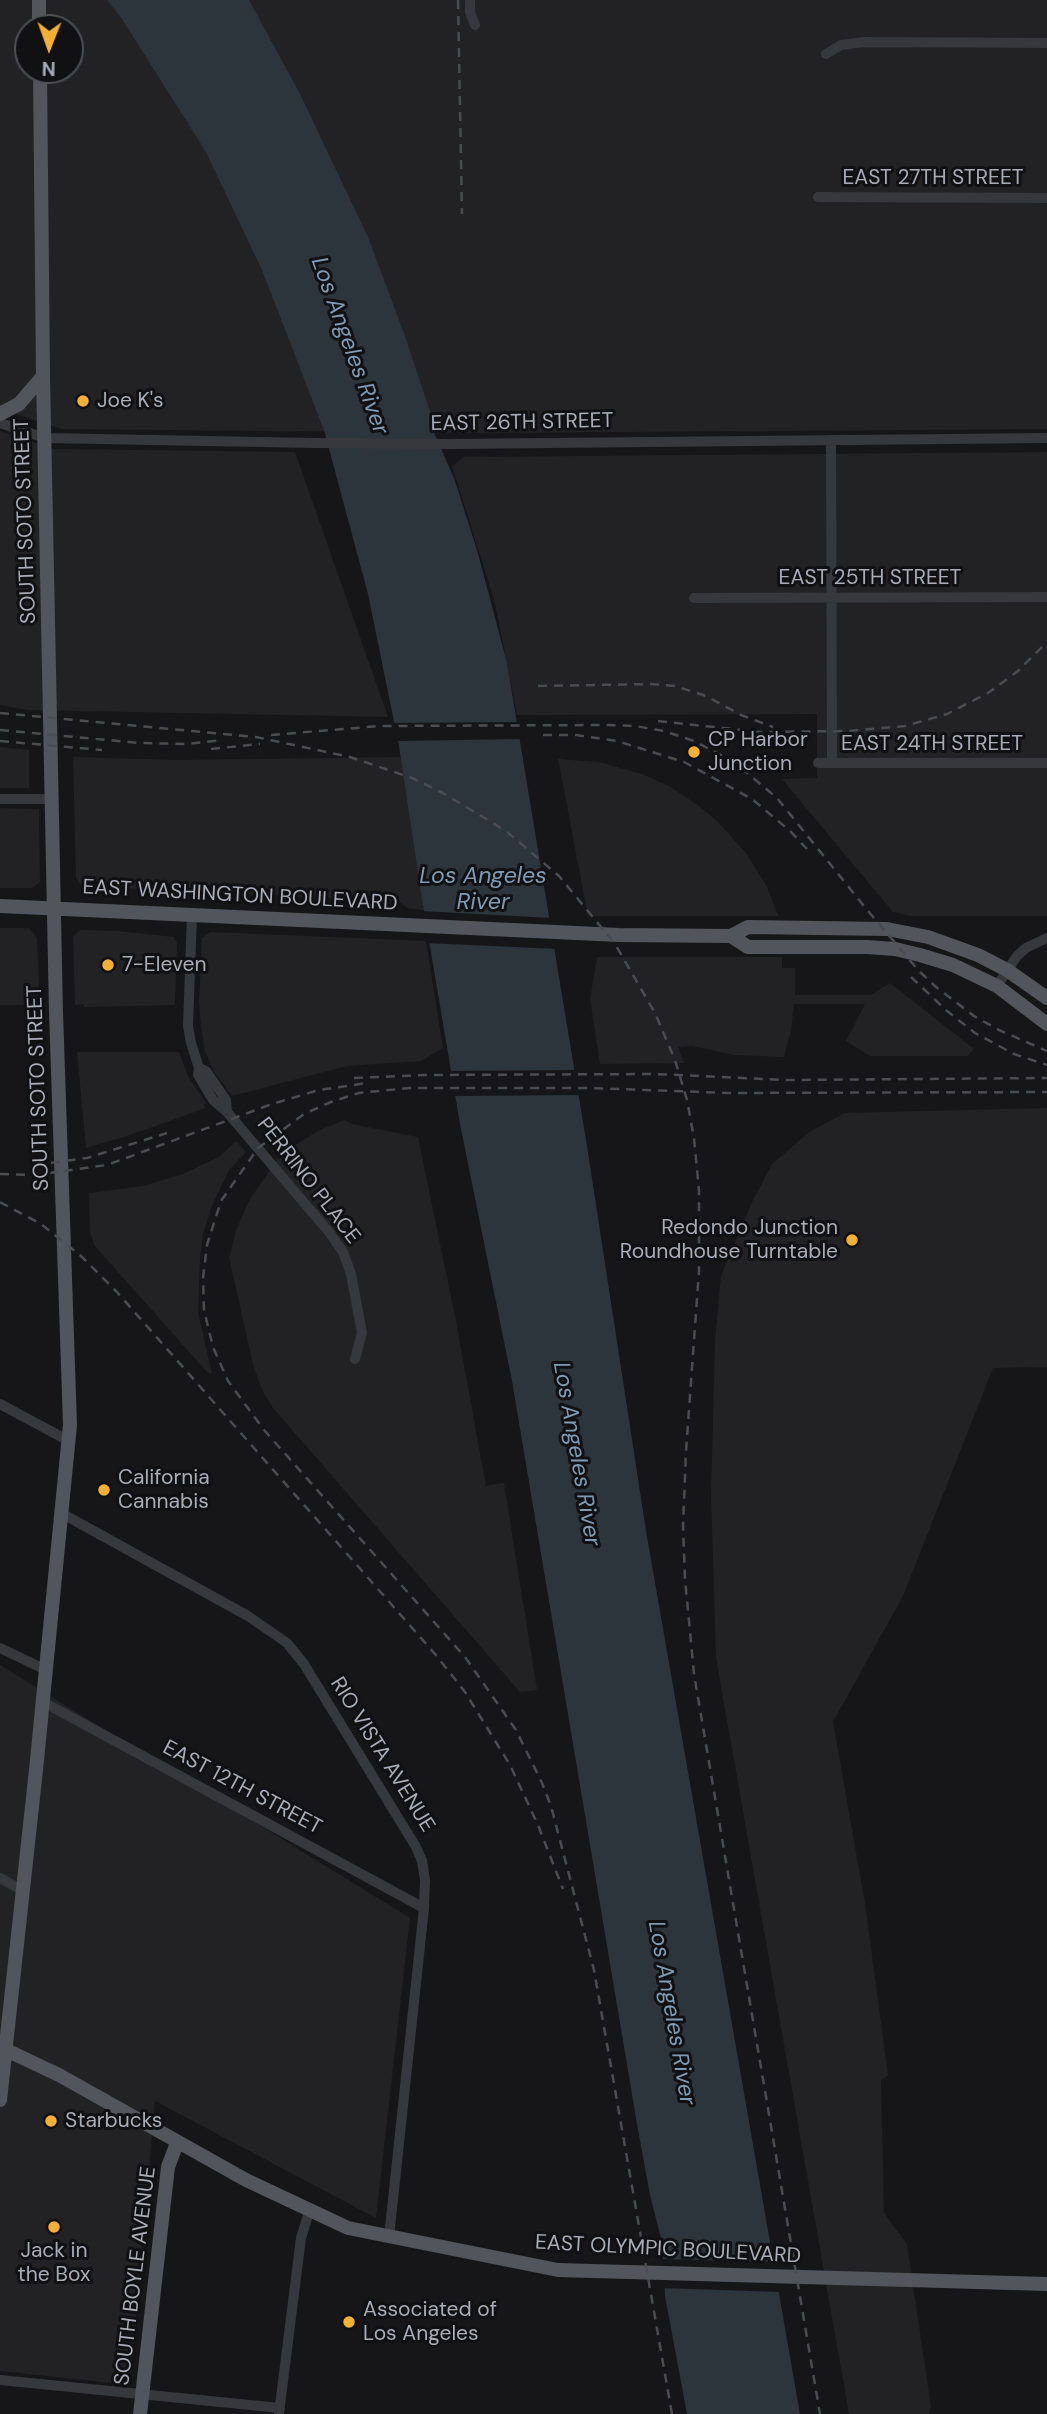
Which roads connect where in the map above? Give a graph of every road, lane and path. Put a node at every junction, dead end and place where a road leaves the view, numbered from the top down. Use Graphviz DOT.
graph roads {
  1 [pos="470,0"];
  2 [pos="475,25"];
  3 [pos="1047,43"];
  4 [pos="826,54"];
  5 [pos="40,84"];
  6 [pos="818,197"];
  7 [pos="1047,198"];
  8 [pos="43,376"];
  9 [pos="0,414"];
  10 [pos="0,423"];
  11 [pos="45,438"];
  12 [pos="1047,438"];
  13 [pos="831,440"];
  14 [pos="1047,597"];
  15 [pos="694,598"];
  16 [pos="832,598"];
  17 [pos="1047,762"];
  18 [pos="818,763"];
  19 [pos="832,763"];
  20 [pos="0,799"];
  21 [pos="52,799"];
  22 [pos="0,906"];
  23 [pos="55,908"];
  24 [pos="192,914"];
  25 [pos="731,936"];
  26 [pos="1047,938"];
  27 [pos="1007,970"];
  28 [pos="997,986"];
  29 [pos="1047,998"];
  30 [pos="1047,1024"];
  31 [pos="355,1359"];
  32 [pos="0,1404"];
  33 [pos="69,1441"];
  34 [pos="61,1513"];
  35 [pos="0,1648"];
  36 [pos="46,1670"];
  37 [pos="43,1702"];
  38 [pos="0,1878"];
  39 [pos="22,1890"];
  40 [pos="424,1908"];
  41 [pos="3,2048"];
  42 [pos="0,2100"];
  43 [pos="177,2143"];
  44 [pos="309,2212"];
  45 [pos="389,2237"];
  46 [pos="1047,2284"];
  47 [pos="0,2380"];
  48 [pos="142,2394"];
  49 [pos="279,2411"];
  50 [pos="140,2414"];
  1 -- 2 [label="street"];
  3 -- 4 [label="street"];
  5 -- 8 [label="main road, SOUTH SOTO STREET"];
  6 -- 7 [label="street, EAST 27TH STREET"];
  8 -- 9 [label="main road"];
  8 -- 11 [label="main road, SOUTH SOTO STREET"];
  10 -- 11 [label="street, EAST 26TH STREET"];
  11 -- 13 [label="street, EAST 26TH STREET"];
  11 -- 21 [label="main road, SOUTH SOTO STREET"];
  12 -- 13 [label="street, EAST 26TH STREET"];
  13 -- 16 [label="street"];
  14 -- 16 [label="street, EAST 25TH STREET"];
  15 -- 16 [label="street, EAST 25TH STREET"];
  16 -- 19 [label="street"];
  17 -- 19 [label="street, EAST 24TH STREET"];
  18 -- 19 [label="street, EAST 24TH STREET"];
  20 -- 21 [label="street"];
  21 -- 23 [label="main road, SOUTH SOTO STREET"];
  22 -- 23 [label="main road, EAST WASHINGTON BOULEVARD"];
  23 -- 24 [label="main road, EAST WASHINGTON BOULEVARD"];
  23 -- 33 [label="main road, SOUTH SOTO STREET"];
  24 -- 25 [label="main road, EAST WASHINGTON BOULEVARD"];
  24 -- 31 [label="street, PERRINO PLACE"];
  25 -- 27 [label="main road, EAST WASHINGTON BOULEVARD"];
  25 -- 28 [label="main road, EAST WASHINGTON BOULEVARD"];
  26 -- 27 [label="street"];
  27 -- 28 [label="street"];
  27 -- 29 [label="main road, EAST WASHINGTON BOULEVARD"];
  28 -- 30 [label="main road, EAST WASHINGTON BOULEVARD"];
  32 -- 33 [label="street"];
  33 -- 34 [label="main road, SOUTH SOTO STREET"];
  34 -- 36 [label="main road, SOUTH SOTO STREET"];
  34 -- 40 [label="street, RIO VISTA AVENUE"];
  35 -- 36 [label="street"];
  36 -- 37 [label="main road, SOUTH SOTO STREET"];
  37 -- 39 [label="main road, SOUTH SOTO STREET"];
  37 -- 40 [label="street, EAST 12TH STREET"];
  38 -- 39 [label="street"];
  39 -- 41 [label="main road, SOUTH SOTO STREET"];
  40 -- 45 [label="street, RIO VISTA AVENUE"];
  41 -- 42 [label="main road, SOUTH SOTO STREET"];
  41 -- 43 [label="main road, EAST OLYMPIC BOULEVARD"];
  43 -- 44 [label="main road, EAST OLYMPIC BOULEVARD"];
  43 -- 48 [label="main road, SOUTH BOYLE AVENUE"];
  44 -- 45 [label="main road, EAST OLYMPIC BOULEVARD"];
  44 -- 49 [label="street"];
  45 -- 46 [label="main road, EAST OLYMPIC BOULEVARD"];
  47 -- 48 [label="street"];
  48 -- 49 [label="street"];
  48 -- 50 [label="main road, SOUTH BOYLE AVENUE"];
}
